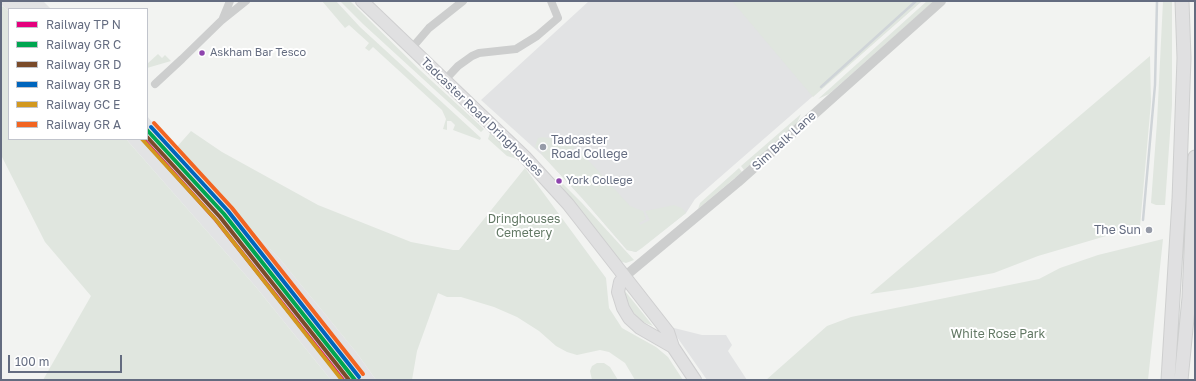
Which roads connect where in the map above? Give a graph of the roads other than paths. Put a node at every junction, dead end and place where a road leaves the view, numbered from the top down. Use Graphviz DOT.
graph roads {
  1 [pos="231,1"];
  2 [pos="362,1"];
  3 [pos="463,1"];
  4 [pos="551,1"];
  5 [pos="941,1"];
  6 [pos="1182,1"];
  7 [pos="244,2"];
  8 [pos="221,21"];
  9 [pos="411,49"];
  10 [pos="444,80"];
  11 [pos="155,84"];
  12 [pos="1195,157"];
  13 [pos="1194,197"];
  14 [pos="624,277"];
  15 [pos="1172,321"];
  16 [pos="673,347"];
  17 [pos="695,380"];
  18 [pos="1160,380"];
  19 [pos="1168,380"];
  20 [pos="1181,380"];
  1 -- 7 [label="street"];
  1 -- 8 [label="street"];
  2 -- 9 [label="main road, Tadcaster Road Dringhouses"];
  3 -- 9 [label="street"];
  4 -- 10 [label="street"];
  5 -- 14 [label="street, Sim Balk Lane"];
  6 -- 15 [label="highway"];
  7 -- 8 [label="street"];
  8 -- 11 [label="street"];
  9 -- 10 [label="main road, Tadcaster Road Dringhouses"];
  10 -- 14 [label="main road, Tadcaster Road Dringhouses"];
  12 -- 13 [label="highway"];
  13 -- 20 [label="highway"];
  14 -- 16 [label="main road, Tadcaster Road Dringhouses"];
  14 -- 16 [label="main road"];
  15 -- 18 [label="highway"];
  15 -- 19 [label="highway"];
  16 -- 17 [label="main road, Tadcaster Road Dringhouses"];
}
